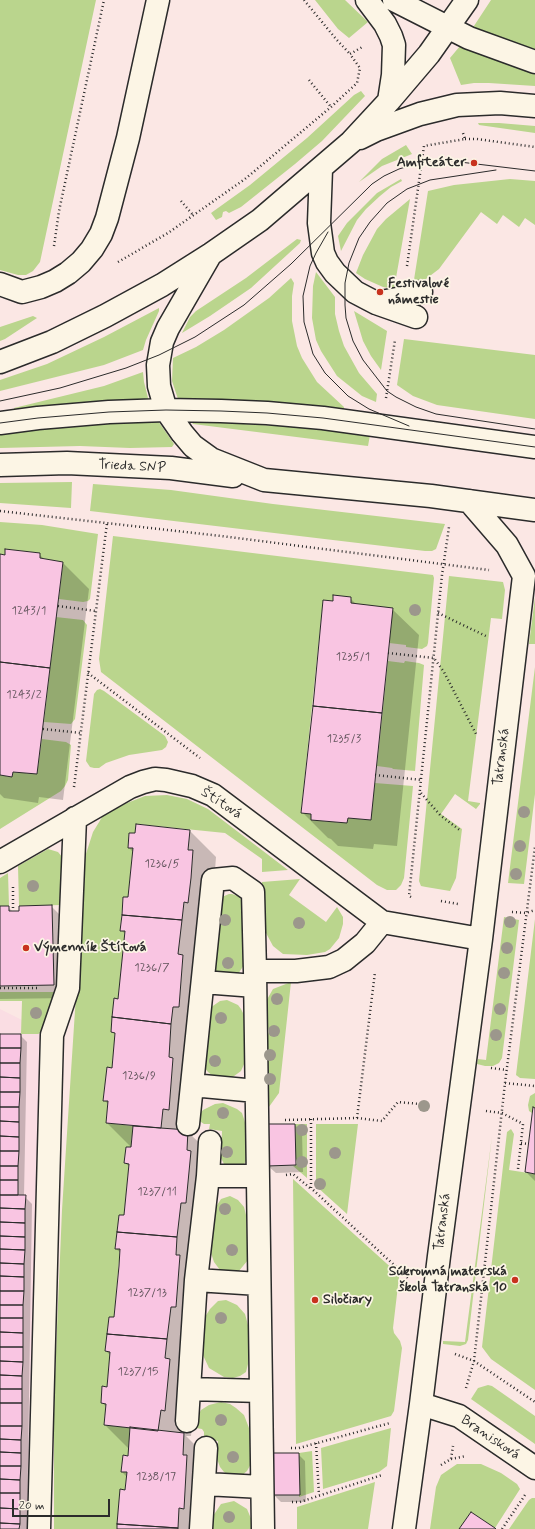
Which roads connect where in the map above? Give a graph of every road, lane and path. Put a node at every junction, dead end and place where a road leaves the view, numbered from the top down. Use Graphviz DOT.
graph roads {
  1 [pos="104,0"];
  2 [pos="158,0"];
  3 [pos="304,0"];
  4 [pos="367,0"];
  5 [pos="394,0"];
  6 [pos="467,0"];
  7 [pos="448,28"];
  8 [pos="350,54"];
  9 [pos="535,62"];
  10 [pos="308,80"];
  11 [pos="389,101"];
  12 [pos="535,106"];
  13 [pos="331,107"];
  14 [pos="465,139"];
  15 [pos="351,142"];
  16 [pos="535,146"];
  17 [pos="321,169"];
  18 [pos="181,201"];
  19 [pos="193,215"];
  20 [pos="211,254"];
  21 [pos="49,283"];
  22 [pos="0,284"];
  23 [pos="421,292"];
  24 [pos="376,303"];
  25 [pos="416,317"];
  26 [pos="0,362"];
  27 [pos="166,410"];
  28 [pos="0,423"];
  29 [pos="535,448"];
  30 [pos="0,465"];
  31 [pos="264,480"];
  32 [pos="469,501"];
  33 [pos="535,510"];
  34 [pos="0,511"];
  35 [pos="108,523"];
  36 [pos="530,572"];
  37 [pos="58,606"];
  38 [pos="96,611"];
  39 [pos="438,613"];
  40 [pos="489,637"];
  41 [pos="388,653"];
  42 [pos="434,658"];
  43 [pos="88,673"];
  44 [pos="43,729"];
  45 [pos="81,733"];
  46 [pos="476,735"];
  47 [pos="201,758"];
  48 [pos="376,775"];
  49 [pos="422,780"];
  50 [pos="420,792"];
  51 [pos="75,818"];
  52 [pos="461,831"];
  53 [pos="535,847"];
  54 [pos="0,862"];
  55 [pos="409,896"];
  56 [pos="535,910"];
  57 [pos="526,913"];
  58 [pos="382,922"];
  59 [pos="481,939"];
  60 [pos="375,970"];
  61 [pos="255,979"];
  62 [pos="203,982"];
  63 [pos="0,988"];
  64 [pos="44,988"];
  65 [pos="505,1083"];
  66 [pos="192,1085"];
  67 [pos="535,1086"];
  68 [pos="256,1091"];
  69 [pos="436,1106"];
  70 [pos="502,1113"];
  71 [pos="357,1118"];
  72 [pos="311,1119"];
  73 [pos="256,1120"];
  74 [pos="188,1124"];
  75 [pos="210,1142"];
  76 [pos="521,1143"];
  77 [pos="528,1144"];
  78 [pos="518,1169"];
  79 [pos="208,1176"];
  80 [pos="257,1176"];
  81 [pos="196,1280"];
  82 [pos="412,1282"];
  83 [pos="259,1284"];
  84 [pos="474,1361"];
  85 [pos="189,1389"];
  86 [pos="261,1391"];
  87 [pos="535,1402"];
  88 [pos="421,1404"];
  89 [pos="458,1416"];
  90 [pos="188,1421"];
  91 [pos="396,1421"];
  92 [pos="316,1444"];
  93 [pos="206,1448"];
  94 [pos="262,1449"];
  95 [pos="535,1468"];
  96 [pos="412,1472"];
  97 [pos="204,1484"];
  98 [pos="527,1492"];
  99 [pos="262,1495"];
  100 [pos="319,1496"];
  101 [pos="39,1529"];
  102 [pos="201,1529"];
  103 [pos="263,1529"];
  104 [pos="404,1529"];
  105 [pos="502,1529"];
  1 -- 21 [label="path"];
  2 -- 21 [label="street"];
  3 -- 8 [label="path"];
  4 -- 11 [label="street"];
  5 -- 7 [label="street"];
  6 -- 7 [label="street"];
  7 -- 9 [label="street"];
  7 -- 11 [label="street"];
  10 -- 13 [label="path"];
  11 -- 15 [label="street"];
  12 -- 15 [label="street"];
  14 -- 16 [label="path"];
  15 -- 17 [label="street"];
  17 -- 20 [label="street"];
  17 -- 24 [label="street"];
  18 -- 19 [label="path"];
  20 -- 26 [label="street"];
  20 -- 27 [label="street"];
  21 -- 22 [label="street"];
  23 -- 24 [label="street"];
  24 -- 25 [label="street"];
  27 -- 28 [label="street"];
  27 -- 29 [label="street"];
  27 -- 31 [label="street"];
  30 -- 31 [label="street, Trieda SNP"];
  31 -- 32 [label="street"];
  32 -- 33 [label="street"];
  32 -- 36 [label="street, Tatranská"];
  34 -- 35 [label="path"];
  35 -- 38 [label="path"];
  35 -- 39 [label="path"];
  36 -- 59 [label="street, Tatranská"];
  37 -- 38 [label="path"];
  38 -- 43 [label="path"];
  39 -- 40 [label="path"];
  39 -- 42 [label="path"];
  41 -- 42 [label="path"];
  42 -- 46 [label="path"];
  42 -- 49 [label="path"];
  43 -- 45 [label="path"];
  43 -- 47 [label="path"];
  44 -- 45 [label="path"];
  45 -- 51 [label="path"];
  48 -- 49 [label="path"];
  49 -- 50 [label="path"];
  50 -- 52 [label="path"];
  50 -- 55 [label="path"];
  51 -- 54 [label="street, Štítová"];
  51 -- 58 [label="street, Štítová"];
  51 -- 101 [label="street"];
  53 -- 57 [label="path"];
  56 -- 57 [label="path"];
  57 -- 65 [label="path"];
  58 -- 59 [label="street"];
  58 -- 61 [label="street"];
  59 -- 88 [label="street, Tatranská"];
  60 -- 71 [label="path"];
  61 -- 62 [label="street"];
  61 -- 62 [label="street"];
  61 -- 68 [label="street"];
  62 -- 66 [label="street"];
  63 -- 64 [label="path"];
  65 -- 67 [label="path"];
  65 -- 70 [label="path"];
  66 -- 68 [label="street"];
  66 -- 74 [label="street"];
  68 -- 73 [label="street"];
  69 -- 71 [label="path"];
  70 -- 76 [label="path"];
  70 -- 84 [label="path"];
  71 -- 72 [label="path"];
  72 -- 73 [label="path"];
  72 -- 82 [label="path"];
  73 -- 80 [label="street"];
  75 -- 79 [label="street"];
  76 -- 77 [label="path"];
  76 -- 78 [label="path"];
  79 -- 80 [label="street"];
  79 -- 81 [label="street"];
  80 -- 83 [label="street"];
  81 -- 83 [label="street"];
  81 -- 85 [label="street"];
  83 -- 86 [label="street"];
  84 -- 87 [label="path"];
  84 -- 89 [label="path"];
  85 -- 86 [label="street"];
  85 -- 90 [label="street"];
  86 -- 94 [label="street"];
  88 -- 89 [label="street, Branisková"];
  88 -- 96 [label="street, Tatranská"];
  89 -- 95 [label="street, Branisková"];
  91 -- 92 [label="path"];
  92 -- 94 [label="path"];
  92 -- 100 [label="path"];
  93 -- 97 [label="street"];
  94 -- 99 [label="street"];
  96 -- 100 [label="path"];
  96 -- 104 [label="street, Tatranská"];
  97 -- 99 [label="street"];
  97 -- 102 [label="street"];
  98 -- 105 [label="path"];
  99 -- 100 [label="path"];
  99 -- 103 [label="street"];
}
